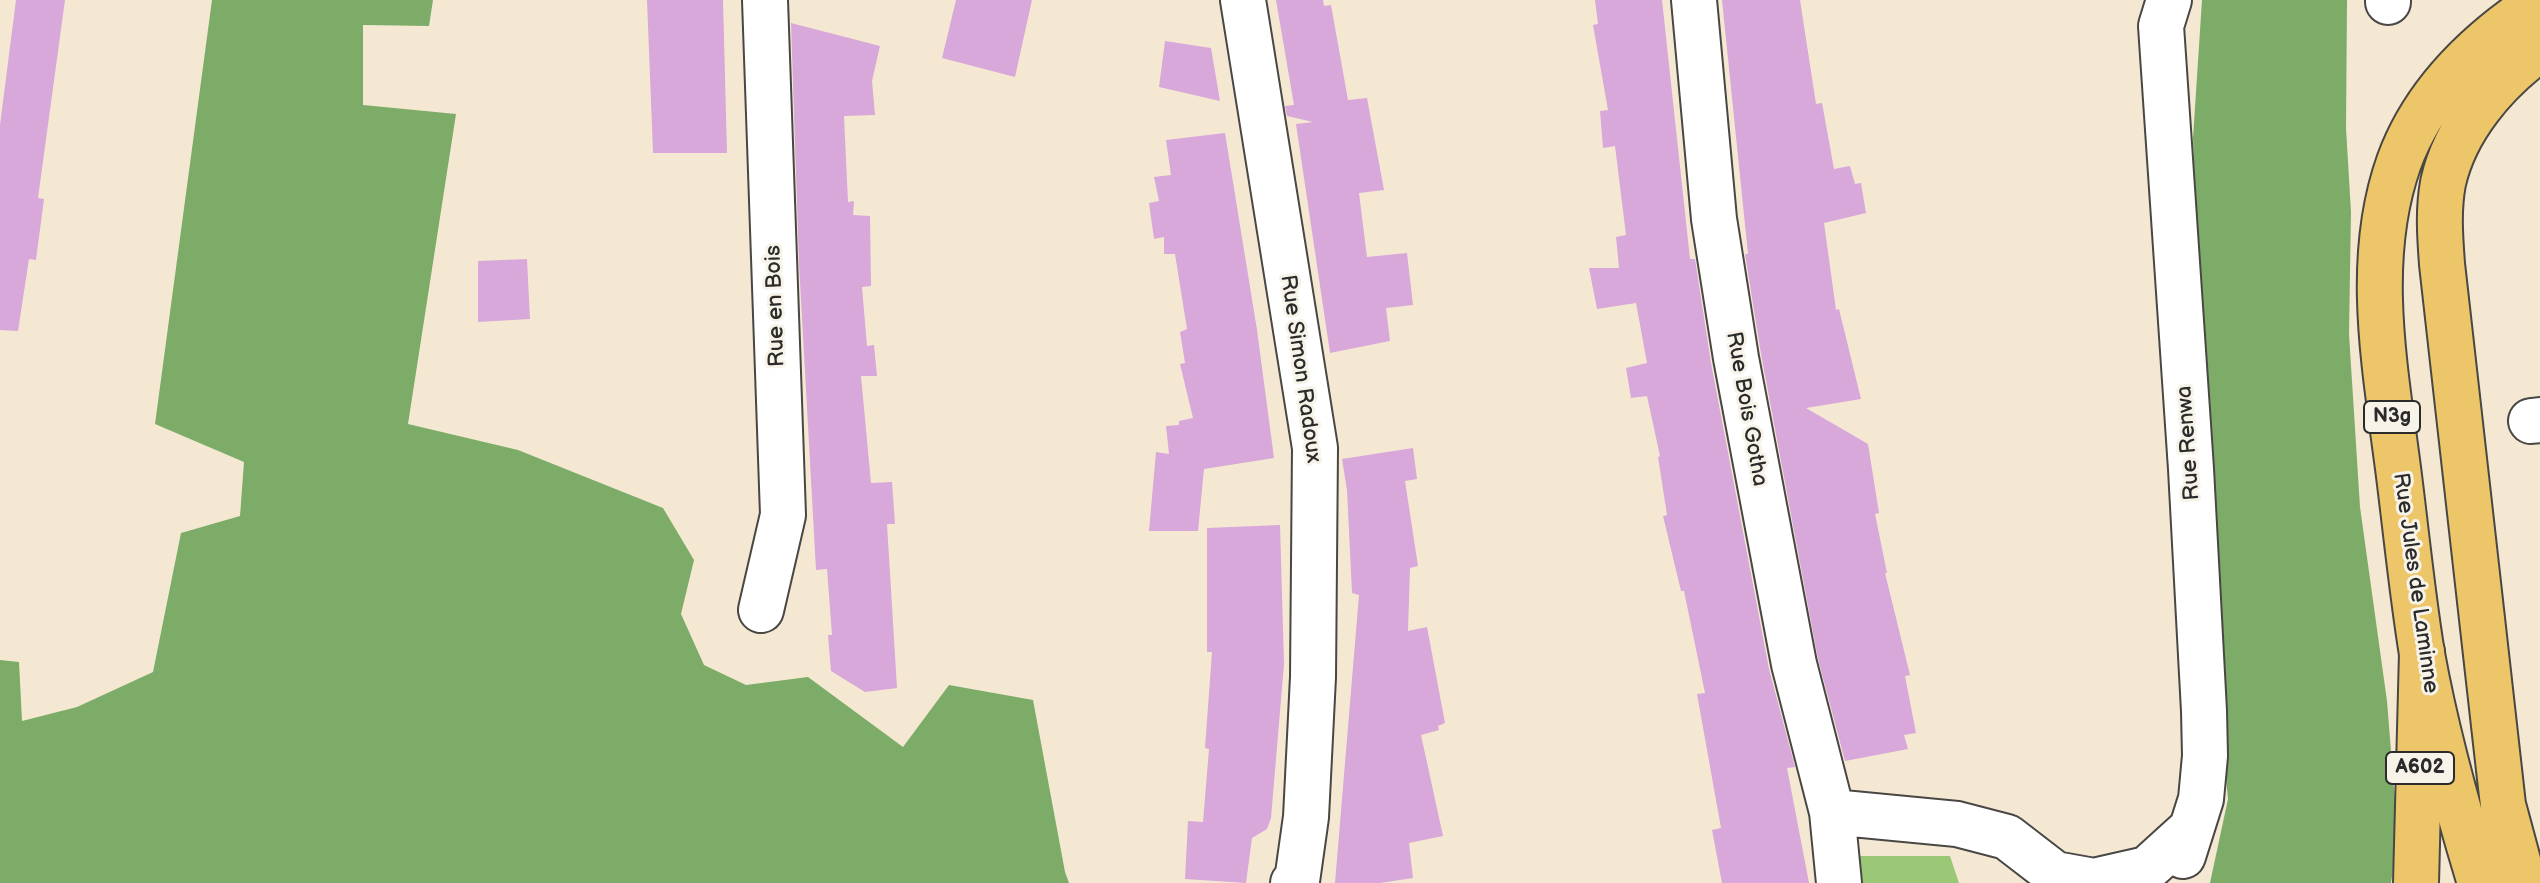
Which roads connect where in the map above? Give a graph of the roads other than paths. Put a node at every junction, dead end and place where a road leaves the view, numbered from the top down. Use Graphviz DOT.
graph roads {
  1 [pos="765,0"];
  2 [pos="1243,0"];
  3 [pos="1694,0"];
  4 [pos="2169,0"];
  5 [pos="2540,1"];
  6 [pos="2540,49"];
  7 [pos="761,610"];
  8 [pos="2422,652"];
  9 [pos="1832,812"];
  10 [pos="2191,829"];
  11 [pos="2055,879"];
  12 [pos="1296,882"];
  13 [pos="1839,883"];
  14 [pos="2172,883"];
  15 [pos="2416,883"];
  16 [pos="2480,883"];
  17 [pos="2524,883"];
  1 -- 7 [label="street, Rue en Bois"];
  2 -- 12 [label="street, Rue Simon Radoux"];
  3 -- 9 [label="street, Rue Bois Gotha"];
  4 -- 10 [label="street, Rue Renwa"];
  5 -- 8 [label="main road, Rue Jules de Laminne / N3g"];
  6 -- 17 [label="main road"];
  8 -- 15 [label="main road, A602"];
  8 -- 16 [label="main road, Rue Jules de Laminne / N3g"];
  9 -- 11 [label="street"];
  9 -- 13 [label="street, Rue Bois Gotha"];
  10 -- 11 [label="street"];
  10 -- 14 [label="street, Rue Renwa"];
}
